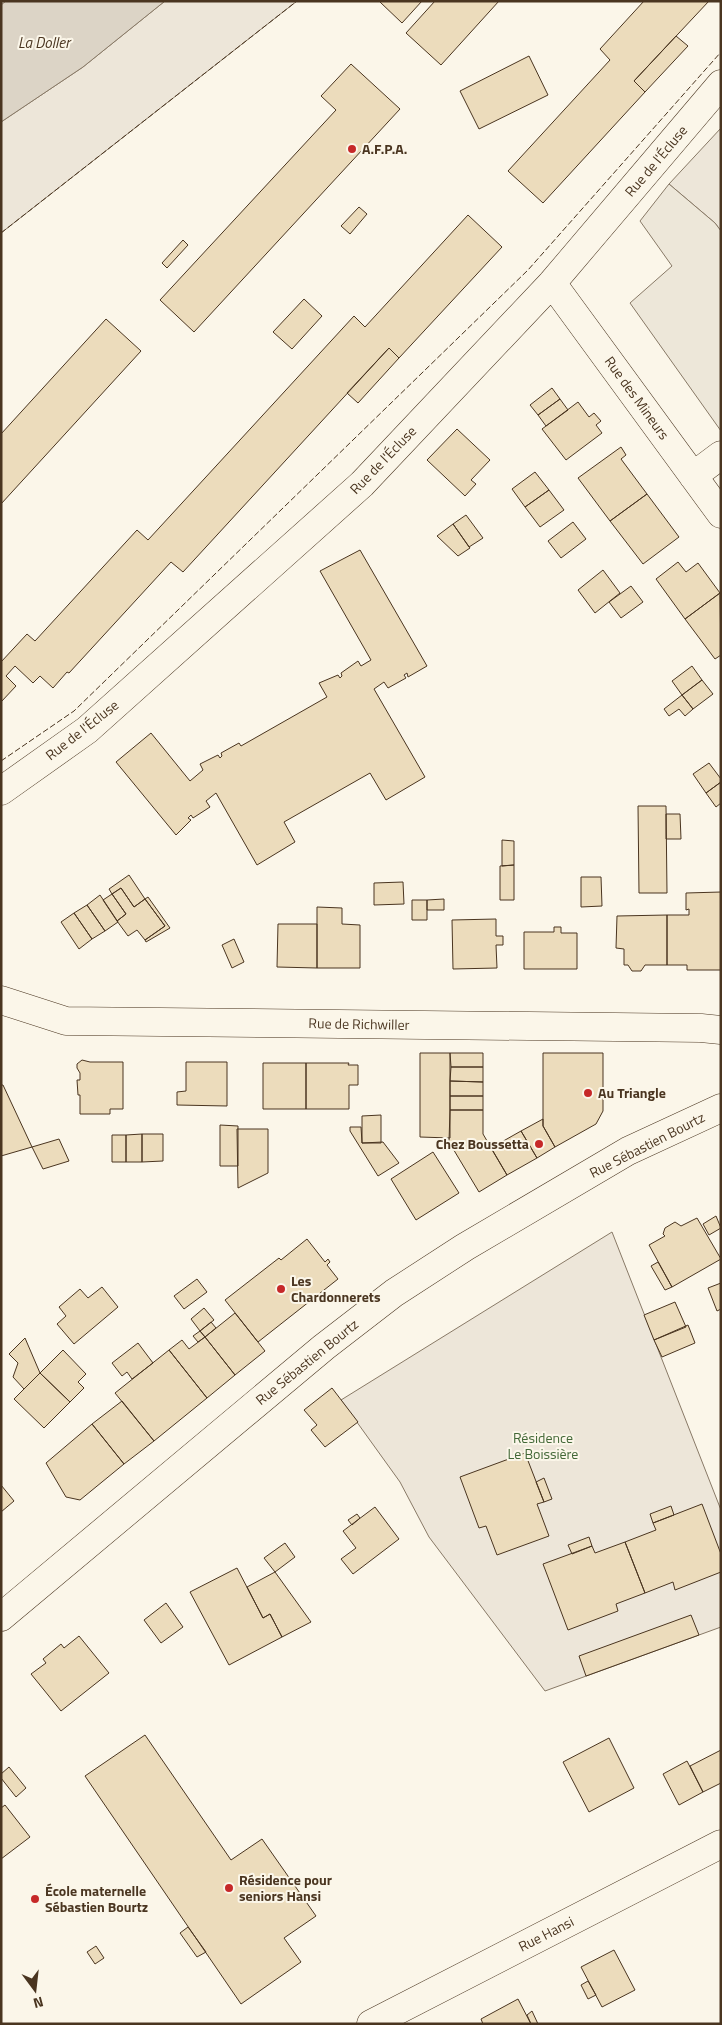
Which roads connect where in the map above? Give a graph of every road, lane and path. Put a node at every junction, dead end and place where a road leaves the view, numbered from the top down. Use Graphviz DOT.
graph roads {
  1 [pos="721,84"];
  2 [pos="552,283"];
  3 [pos="721,455"];
  4 [pos="693,476"];
  5 [pos="721,514"];
  6 [pos="1,791"];
  7 [pos="1,1000"];
  8 [pos="721,1030"];
  9 [pos="721,1108"];
  10 [pos="1,1617"];
  11 [pos="721,1844"];
  12 [pos="371,2024"];
  1 -- 2 [label="street, Rue de l'Écluse"];
  2 -- 4 [label="street, Rue des Mineurs"];
  2 -- 6 [label="street, Rue de l'Écluse"];
  3 -- 4 [label="street"];
  4 -- 5 [label="street, Rue des Mineurs"];
  7 -- 8 [label="street, Rue de Richwiller"];
  9 -- 10 [label="street, Rue Sébastien Bourtz"];
  11 -- 12 [label="street, Rue Hansi"];
}
